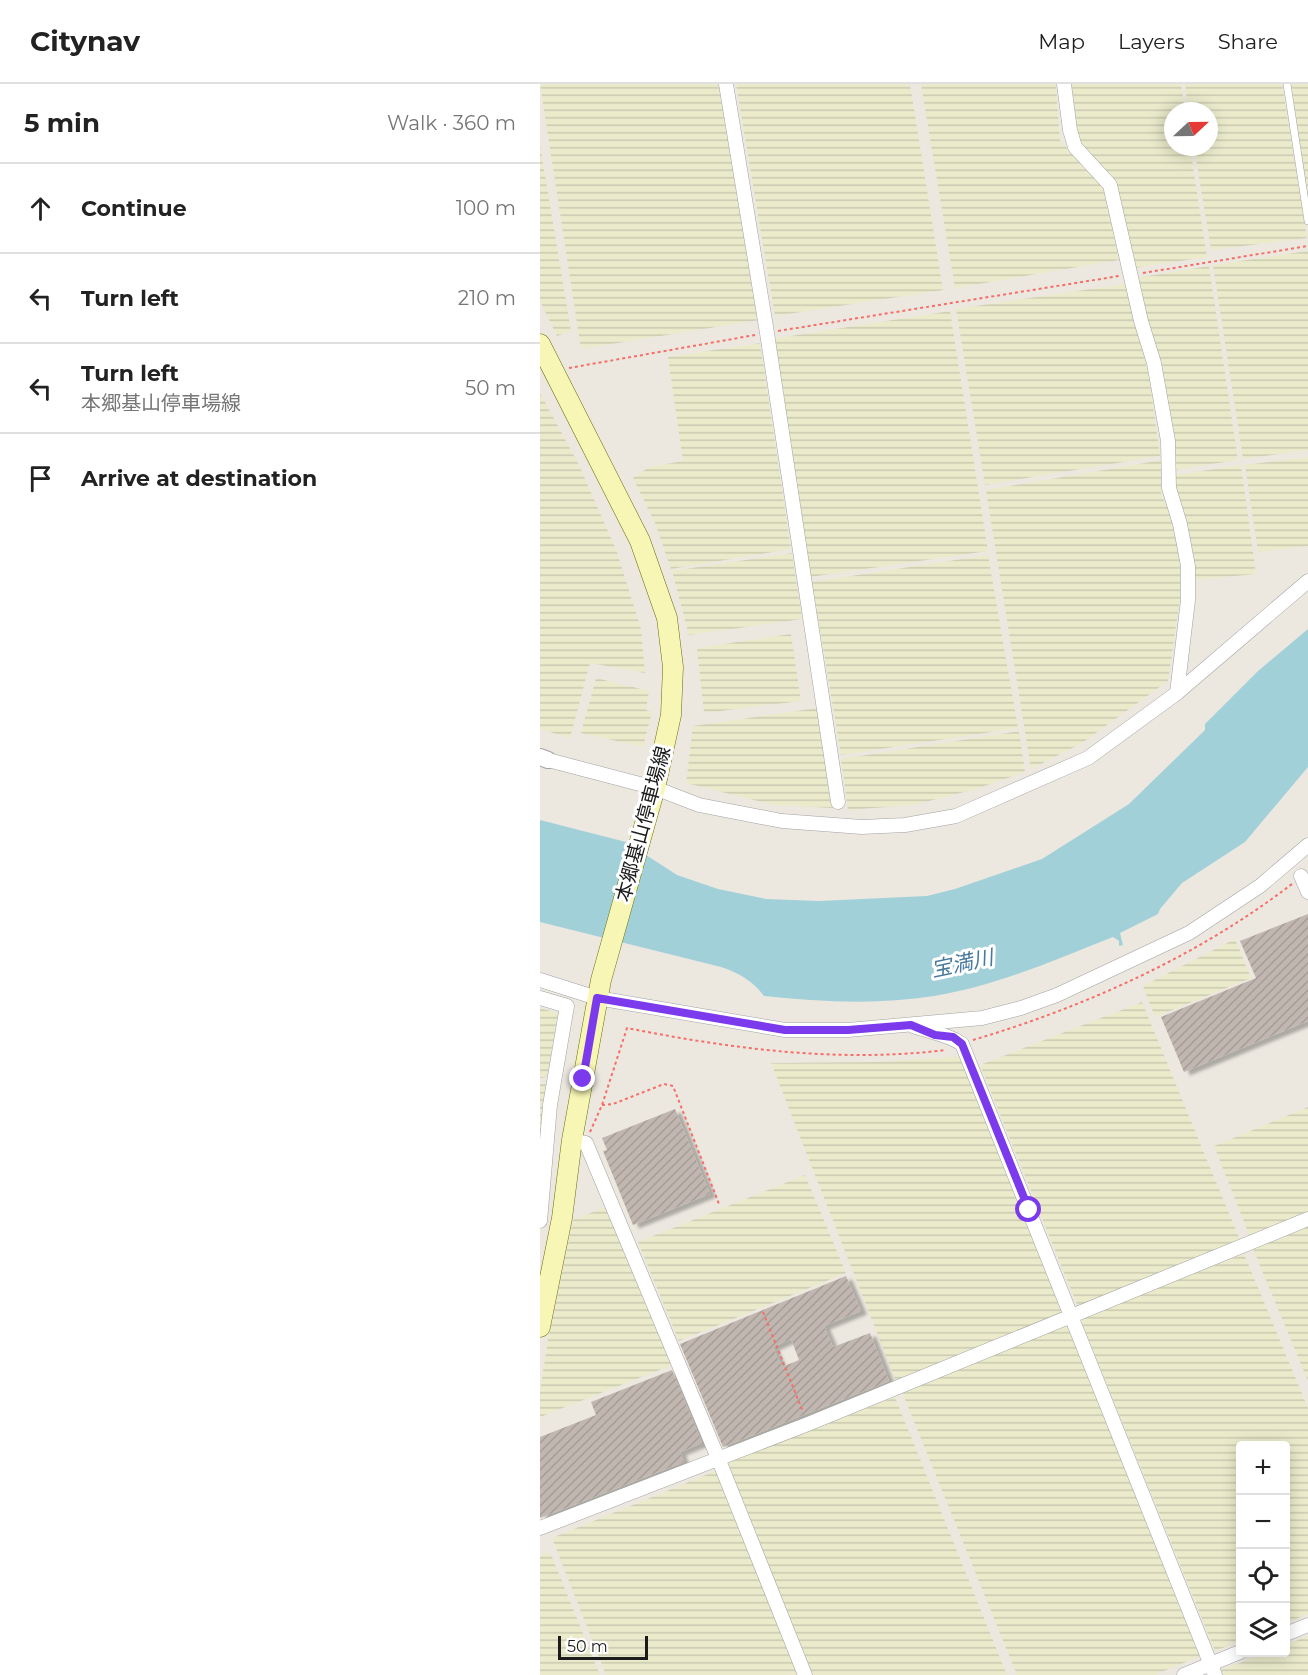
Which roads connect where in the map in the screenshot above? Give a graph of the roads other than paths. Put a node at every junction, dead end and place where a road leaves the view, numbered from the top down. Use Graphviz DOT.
graph roads {
  1 [pos="726,84"];
  2 [pos="1064,84"];
  3 [pos="1287,84"];
  4 [pos="1308,221"];
  5 [pos="540,344"];
  6 [pos="547,371"];
  7 [pos="1308,581"];
  8 [pos="1177,693"];
  9 [pos="544,759"];
  10 [pos="654,792"];
  11 [pos="838,802"];
  12 [pos="1308,845"];
  13 [pos="1301,876"];
  14 [pos="1308,892"];
  15 [pos="540,980"];
  16 [pos="599,989"];
  17 [pos="540,998"];
  18 [pos="911,1025"];
  19 [pos="572,1140"];
  20 [pos="1308,1219"];
  21 [pos="540,1221"];
  22 [pos="1071,1315"];
  23 [pos="540,1327"];
  24 [pos="718,1458"];
  25 [pos="540,1528"];
  26 [pos="1308,1625"];
  27 [pos="1290,1632"];
  28 [pos="1236,1655"];
  29 [pos="1213,1670"];
  30 [pos="805,1675"];
  31 [pos="1184,1675"];
  1 -- 11 [label="street"];
  2 -- 8 [label="street"];
  3 -- 4 [label="lane"];
  5 -- 6 [label="main road, 本郷基山停車場線"];
  6 -- 10 [label="main road, 本郷基山停車場線"];
  7 -- 8 [label="street"];
  8 -- 10 [label="street"];
  9 -- 10 [label="street"];
  10 -- 16 [label="main road, 本郷基山停車場線"];
  12 -- 18 [label="street"];
  13 -- 14 [label="street"];
  15 -- 16 [label="street"];
  16 -- 18 [label="street"];
  16 -- 19 [label="main road, 本郷基山停車場線"];
  17 -- 21 [label="street"];
  18 -- 22 [label="street"];
  19 -- 23 [label="main road, 本郷基山停車場線"];
  19 -- 24 [label="street"];
  20 -- 22 [label="street"];
  22 -- 24 [label="street"];
  22 -- 29 [label="street"];
  24 -- 25 [label="street"];
  24 -- 30 [label="street"];
  26 -- 27 [label="street"];
  28 -- 29 [label="street"];
  29 -- 31 [label="street"];
}
